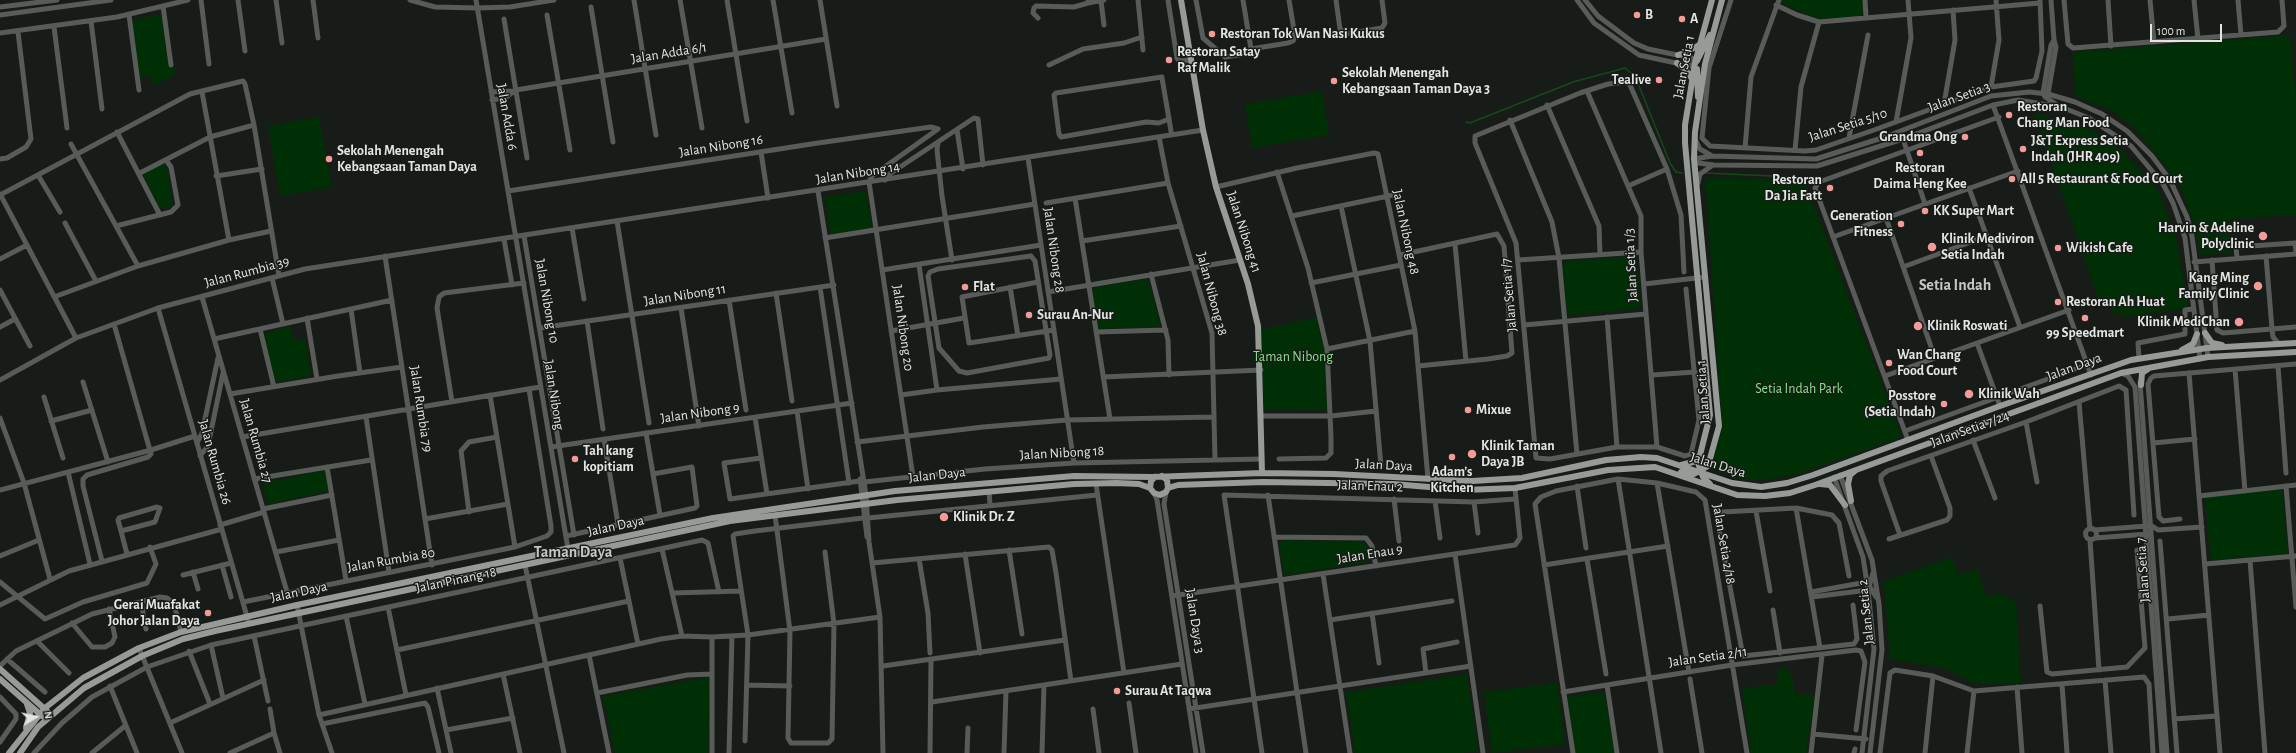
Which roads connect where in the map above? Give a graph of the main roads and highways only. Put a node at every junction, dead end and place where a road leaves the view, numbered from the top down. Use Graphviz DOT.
graph roads {
  1 [pos="1181,0"];
  2 [pos="1712,0"];
  3 [pos="1722,0"];
  4 [pos="1716,21"];
  5 [pos="1699,45"];
  6 [pos="1678,55"];
  7 [pos="1677,63"];
  8 [pos="1695,63"];
  9 [pos="1693,80"];
  10 [pos="1699,105"];
  11 [pos="1685,125"];
  12 [pos="1694,159"];
  13 [pos="1691,203"];
  14 [pos="2205,333"];
  15 [pos="2197,334"];
  16 [pos="2296,343"];
  17 [pos="2230,347"];
  18 [pos="2178,352"];
  19 [pos="2296,352"];
  20 [pos="2116,365"];
  21 [pos="2154,366"];
  22 [pos="2139,369"];
  23 [pos="2138,386"];
  24 [pos="2000,406"];
  25 [pos="2014,410"];
  26 [pos="1996,418"];
  27 [pos="1701,455"];
  28 [pos="1710,458"];
  29 [pos="1851,461"];
  30 [pos="1680,465"];
  31 [pos="1864,466"];
  32 [pos="1668,470"];
  33 [pos="1700,472"];
  34 [pos="1262,473"];
  35 [pos="1837,474"];
  36 [pos="1813,475"];
  37 [pos="1158,477"];
  38 [pos="1722,480"];
  39 [pos="1815,484"];
  40 [pos="1152,490"];
  41 [pos="1167,490"];
  42 [pos="1720,490"];
  43 [pos="0,669"];
  44 [pos="0,679"];
  45 [pos="27,704"];
  46 [pos="45,708"];
  47 [pos="40,714"];
  48 [pos="52,714"];
  49 [pos="46,720"];
  50 [pos="26,731"];
  51 [pos="9,753"];
  52 [pos="20,753"];
  1 -- 34 [label="main road, Jalan Nibong 41"];
  2 -- 5 [label="main road, Jalan Setia 1"];
  3 -- 4 [label="main road, Jalan Setia 1"];
  4 -- 8 [label="main road"];
  4 -- 10 [label="main road, Jalan Setia 1"];
  5 -- 6 [label="main road"];
  5 -- 8 [label="main road, Jalan Setia 1"];
  7 -- 9 [label="main road"];
  8 -- 9 [label="main road, Jalan Setia 1"];
  8 -- 10 [label="main road"];
  9 -- 11 [label="main road, Jalan Setia 1"];
  10 -- 12 [label="main road, Jalan Setia 1"];
  11 -- 12 [label="main road"];
  11 -- 13 [label="main road, Jalan Setia 1"];
  12 -- 13 [label="main road"];
  12 -- 28 [label="main road, Jalan Setia 1"];
  13 -- 27 [label="main road, Jalan Setia 1"];
  14 -- 17 [label="main road"];
  15 -- 18 [label="main road"];
  16 -- 17 [label="main road, Jalan Daya"];
  17 -- 18 [label="main road, Jalan Daya"];
  18 -- 20 [label="main road, Jalan Daya"];
  19 -- 21 [label="main road, Jalan Daya"];
  20 -- 22 [label="main road"];
  20 -- 24 [label="main road, Jalan Daya"];
  21 -- 22 [label="main road, Jalan Daya"];
  21 -- 23 [label="main road"];
  22 -- 25 [label="main road, Jalan Daya"];
  24 -- 25 [label="main road"];
  24 -- 26 [label="main road"];
  24 -- 29 [label="main road, Jalan Daya"];
  25 -- 26 [label="main road, Jalan Daya"];
  26 -- 31 [label="main road, Jalan Daya"];
  27 -- 30 [label="main road"];
  27 -- 33 [label="main road, Jalan Setia 1"];
  28 -- 33 [label="main road, Jalan Setia 1"];
  28 -- 38 [label="main road"];
  29 -- 35 [label="main road"];
  29 -- 36 [label="main road, Jalan Daya"];
  30 -- 33 [label="main road, Jalan Daya"];
  30 -- 34 [label="main road, Jalan Daya"];
  31 -- 35 [label="main road, Jalan Daya"];
  31 -- 39 [label="main road"];
  32 -- 33 [label="main road"];
  32 -- 41 [label="main road, Jalan Daya"];
  32 -- 42 [label="main road, Jalan Daya"];
  33 -- 38 [label="main road, Jalan Daya"];
  33 -- 42 [label="main road"];
  34 -- 37 [label="main road, Jalan Daya"];
  35 -- 36 [label="main road"];
  35 -- 39 [label="main road, Jalan Daya"];
  36 -- 38 [label="main road, Jalan Daya"];
  37 -- 40 [label="main road"];
  37 -- 41 [label="main road"];
  37 -- 46 [label="main road, Jalan Daya"];
  39 -- 42 [label="main road, Jalan Daya"];
  40 -- 41 [label="main road"];
  40 -- 48 [label="main road, Jalan Daya"];
  43 -- 46 [label="main road"];
  44 -- 45 [label="main road"];
  45 -- 47 [label="main road"];
  45 -- 50 [label="main road"];
  46 -- 47 [label="main road, Jalan Daya"];
  46 -- 48 [label="main road"];
  47 -- 49 [label="main road"];
  47 -- 50 [label="main road, Jalan Daya"];
  48 -- 49 [label="main road, Jalan Daya"];
  49 -- 52 [label="main road, Jalan Daya"];
  50 -- 51 [label="main road, Jalan Daya"];
}
